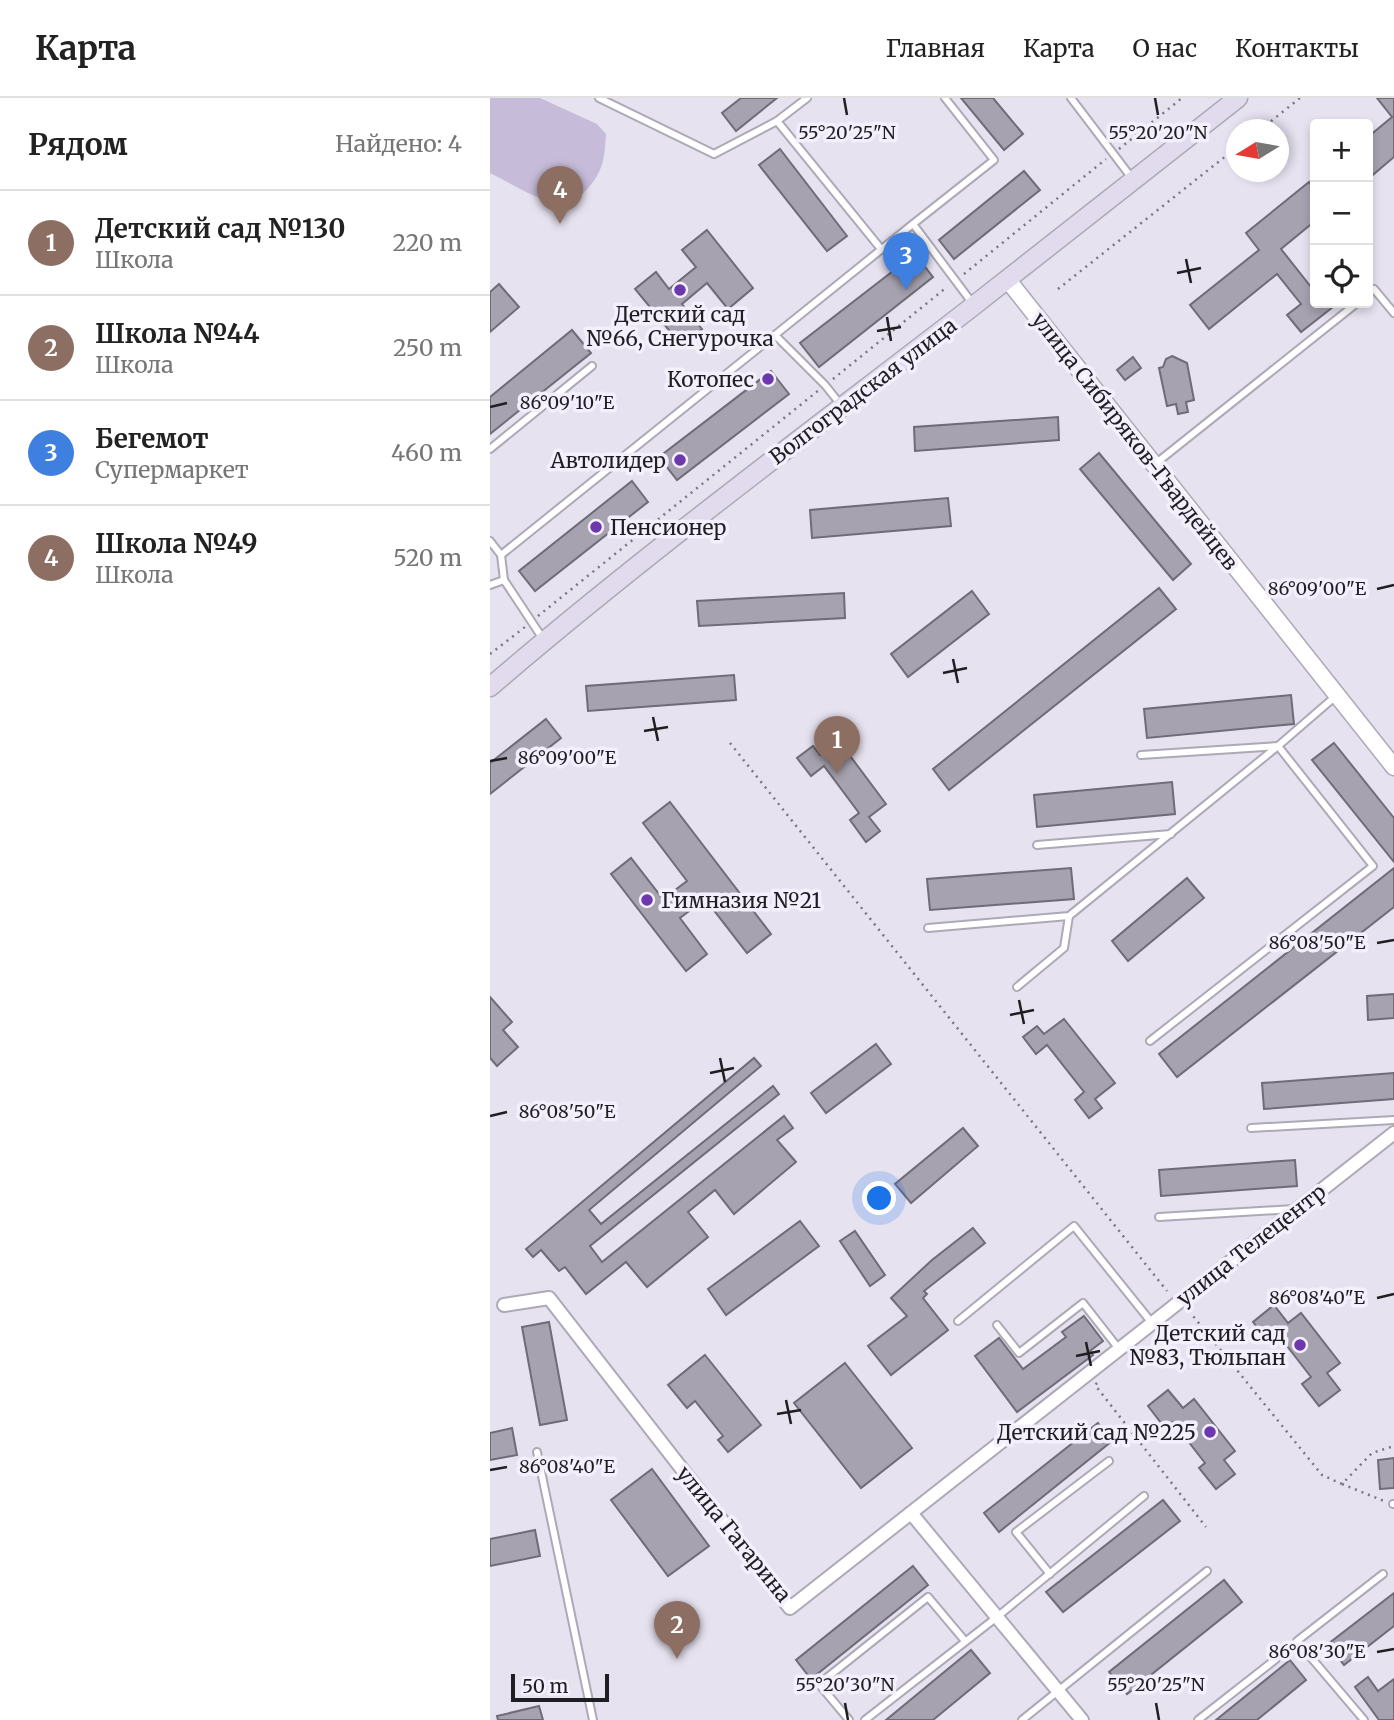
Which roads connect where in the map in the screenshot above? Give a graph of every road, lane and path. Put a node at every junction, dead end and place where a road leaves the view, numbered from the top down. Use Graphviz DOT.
graph roads {
  1 [pos="599,98"];
  2 [pos="621,98"];
  3 [pos="807,98"];
  4 [pos="945,98"];
  5 [pos="1071,98"];
  6 [pos="1182,98"];
  7 [pos="1238,98"];
  8 [pos="1300,98"];
  9 [pos="613,105"];
  10 [pos="1274,119"];
  11 [pos="777,121"];
  12 [pos="1113,153"];
  13 [pos="1226,157"];
  14 [pos="1133,180"];
  15 [pos="913,224"];
  16 [pos="881,249"];
  17 [pos="1007,279"];
  18 [pos="955,280"];
  19 [pos="1058,289"];
  20 [pos="1373,290"];
  21 [pos="974,306"];
  22 [pos="1351,308"];
  23 [pos="1394,313"];
  24 [pos="775,335"];
  25 [pos="592,366"];
  26 [pos="825,385"];
  27 [pos="842,407"];
  28 [pos="490,449"];
  29 [pos="1154,465"];
  30 [pos="490,541"];
  31 [pos="500,555"];
  32 [pos="504,580"];
  33 [pos="490,585"];
  34 [pos="531,622"];
  35 [pos="544,641"];
  36 [pos="490,654"];
  37 [pos="490,687"];
  38 [pos="1337,695"];
  39 [pos="730,743"];
  40 [pos="1278,746"];
  41 [pos="1141,755"];
  42 [pos="1394,767"];
  43 [pos="1171,834"];
  44 [pos="1037,845"];
  45 [pos="1069,916"];
  46 [pos="928,928"];
  47 [pos="1017,987"];
  48 [pos="1150,1041"];
  49 [pos="1394,1120"];
  50 [pos="1251,1128"];
  51 [pos="1394,1133"];
  52 [pos="1298,1209"];
  53 [pos="1159,1217"];
  54 [pos="1167,1291"];
  55 [pos="504,1305"];
  56 [pos="1189,1311"];
  57 [pos="958,1321"];
  58 [pos="1152,1323"];
  59 [pos="997,1325"];
  60 [pos="1119,1349"];
  61 [pos="1105,1377"];
  62 [pos="1394,1446"];
  63 [pos="537,1452"];
  64 [pos="1109,1461"];
  65 [pos="1342,1484"];
  66 [pos="1143,1496"];
  67 [pos="1393,1504"];
  68 [pos="911,1513"];
  69 [pos="1206,1527"];
  70 [pos="1208,1571"];
  71 [pos="1050,1574"];
  72 [pos="1383,1574"];
  73 [pos="997,1617"];
  74 [pos="965,1641"];
  75 [pos="1276,1659"];
  76 [pos="1058,1691"];
  77 [pos="593,1720"];
  78 [pos="849,1720"];
  79 [pos="865,1720"];
  80 [pos="1022,1720"];
  81 [pos="1082,1720"];
  82 [pos="1198,1720"];
  83 [pos="1364,1720"];
  1 -- 9 [label="lane"];
  2 -- 9 [label="lane"];
  3 -- 11 [label="lane"];
  4 -- 15 [label="lane"];
  5 -- 12 [label="lane"];
  6 -- 12 [label="path"];
  7 -- 14 [label="main road, Волгоградская улица"];
  8 -- 10 [label="path"];
  9 -- 11 [label="lane"];
  11 -- 16 [label="lane"];
  12 -- 14 [label="lane"];
  12 -- 18 [label="path"];
  13 -- 19 [label="path"];
  14 -- 17 [label="main road, Волгоградская улица"];
  15 -- 16 [label="lane"];
  15 -- 18 [label="lane"];
  16 -- 24 [label="lane"];
  17 -- 21 [label="main road, Волгоградская улица"];
  17 -- 29 [label="street, улица Сибиряков-Гвардейцев"];
  18 -- 21 [label="lane"];
  18 -- 26 [label="path"];
  20 -- 23 [label="lane"];
  21 -- 27 [label="main road, Волгоградская улица"];
  22 -- 29 [label="lane"];
  24 -- 26 [label="lane"];
  24 -- 31 [label="lane"];
  25 -- 28 [label="lane"];
  26 -- 27 [label="lane"];
  26 -- 34 [label="path"];
  27 -- 35 [label="main road, Волгоградская улица"];
  29 -- 38 [label="street, улица Сибиряков-Гвардейцев"];
  30 -- 31 [label="lane"];
  31 -- 32 [label="lane"];
  32 -- 33 [label="lane"];
  32 -- 34 [label="lane"];
  34 -- 35 [label="lane"];
  34 -- 36 [label="path"];
  35 -- 37 [label="main road, Волгоградская улица"];
  38 -- 40 [label="lane"];
  38 -- 42 [label="street, улица Сибиряков-Гвардейцев"];
  39 -- 54 [label="path"];
  40 -- 41 [label="lane"];
  40 -- 43 [label="lane"];
  40 -- 48 [label="lane"];
  43 -- 44 [label="lane"];
  43 -- 45 [label="lane"];
  45 -- 46 [label="lane"];
  45 -- 47 [label="lane"];
  49 -- 50 [label="lane"];
  51 -- 52 [label="street, улица Телецентр"];
  52 -- 53 [label="lane"];
  52 -- 58 [label="street, улица Телецентр"];
  55 -- 68 [label="street, улица Гагарина"];
  56 -- 65 [label="path"];
  57 -- 58 [label="lane"];
  58 -- 60 [label="street, улица Телецентр"];
  59 -- 60 [label="lane"];
  60 -- 68 [label="street, улица Телецентр"];
  61 -- 69 [label="path"];
  62 -- 65 [label="path"];
  63 -- 77 [label="lane"];
  64 -- 71 [label="lane"];
  65 -- 67 [label="path"];
  66 -- 71 [label="lane"];
  68 -- 73 [label="street"];
  70 -- 76 [label="lane"];
  71 -- 73 [label="lane"];
  72 -- 83 [label="lane"];
  73 -- 74 [label="lane"];
  73 -- 76 [label="street"];
  74 -- 78 [label="lane"];
  74 -- 79 [label="lane"];
  75 -- 82 [label="lane"];
  76 -- 80 [label="lane"];
  76 -- 81 [label="street"];
}
